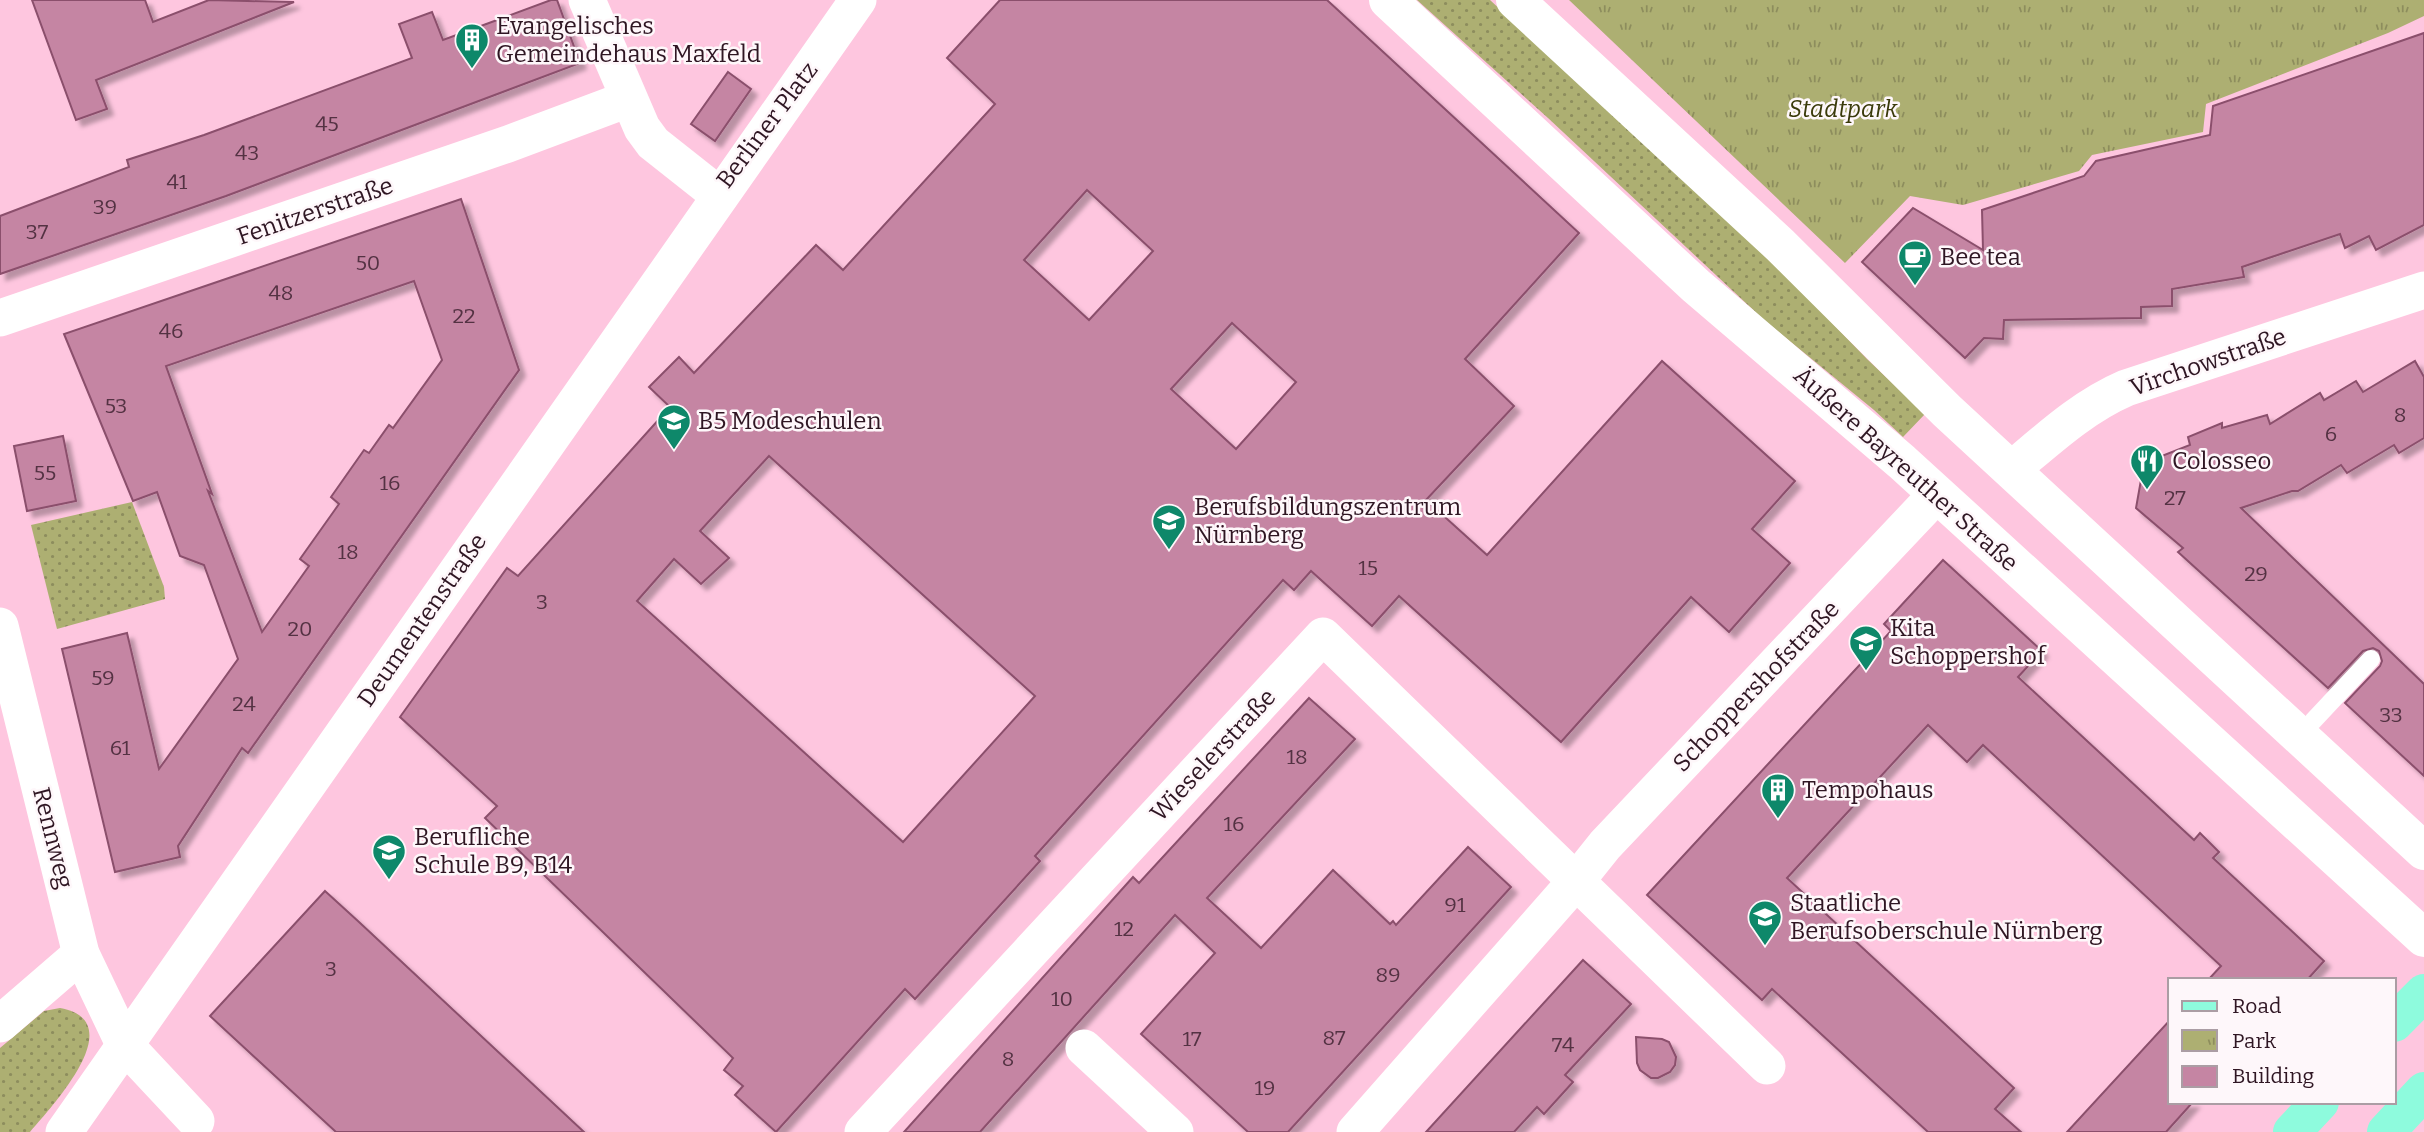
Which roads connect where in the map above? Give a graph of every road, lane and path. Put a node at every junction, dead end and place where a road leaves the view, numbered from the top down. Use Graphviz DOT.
graph roads {
  1 [pos="858,0"];
  2 [pos="1388,0"];
  3 [pos="1515,0"];
  4 [pos="593,15"];
  5 [pos="628,99"];
  6 [pos="720,195"];
  7 [pos="2424,290"];
  8 [pos="0,318"];
  9 [pos="2011,470"];
  10 [pos="1937,494"];
  11 [pos="0,626"];
  12 [pos="2371,659"];
  13 [pos="2313,721"];
  14 [pos="2424,851"];
  15 [pos="1577,880"];
  16 [pos="2424,938"];
  17 [pos="81,954"];
  18 [pos="2424,993"];
  19 [pos="2396,1021"];
  20 [pos="0,1024"];
  21 [pos="124,1044"];
  22 [pos="1084,1048"];
  23 [pos="1767,1066"];
  24 [pos="2424,1091"];
  25 [pos="2318,1104"];
  26 [pos="196,1121"];
  27 [pos="64,1132"];
  28 [pos="863,1132"];
  29 [pos="1175,1132"];
  30 [pos="1355,1132"];
  31 [pos="2292,1132"];
  32 [pos="2386,1132"];
  1 -- 6 [label="street, Berliner Platz"];
  2 -- 10 [label="main road, Äußere Bayreuther Straße"];
  3 -- 9 [label="main road"];
  4 -- 5 [label="street, Berliner Platz"];
  5 -- 6 [label="street, Berliner Platz"];
  5 -- 8 [label="street, Fenitzerstraße"];
  6 -- 21 [label="street, Deumentenstraße"];
  7 -- 9 [label="street, Virchowstraße"];
  9 -- 14 [label="main road"];
  10 -- 15 [label="street, Schoppershofstraße"];
  10 -- 16 [label="main road, Äußere Bayreuther Straße"];
  11 -- 17 [label="street, Rennweg"];
  12 -- 13 [label="lane"];
  15 -- 23 [label="street"];
  15 -- 28 [label="street, Wieselerstraße"];
  15 -- 30 [label="street, Schoppershofstraße"];
  17 -- 20 [label="street"];
  17 -- 21 [label="street, Rennweg"];
  18 -- 19 [label="main road"];
  21 -- 26 [label="street, Rennweg"];
  21 -- 27 [label="street, Deumentenstraße"];
  22 -- 29 [label="street"];
  24 -- 32 [label="main road"];
  25 -- 31 [label="main road"];
}
